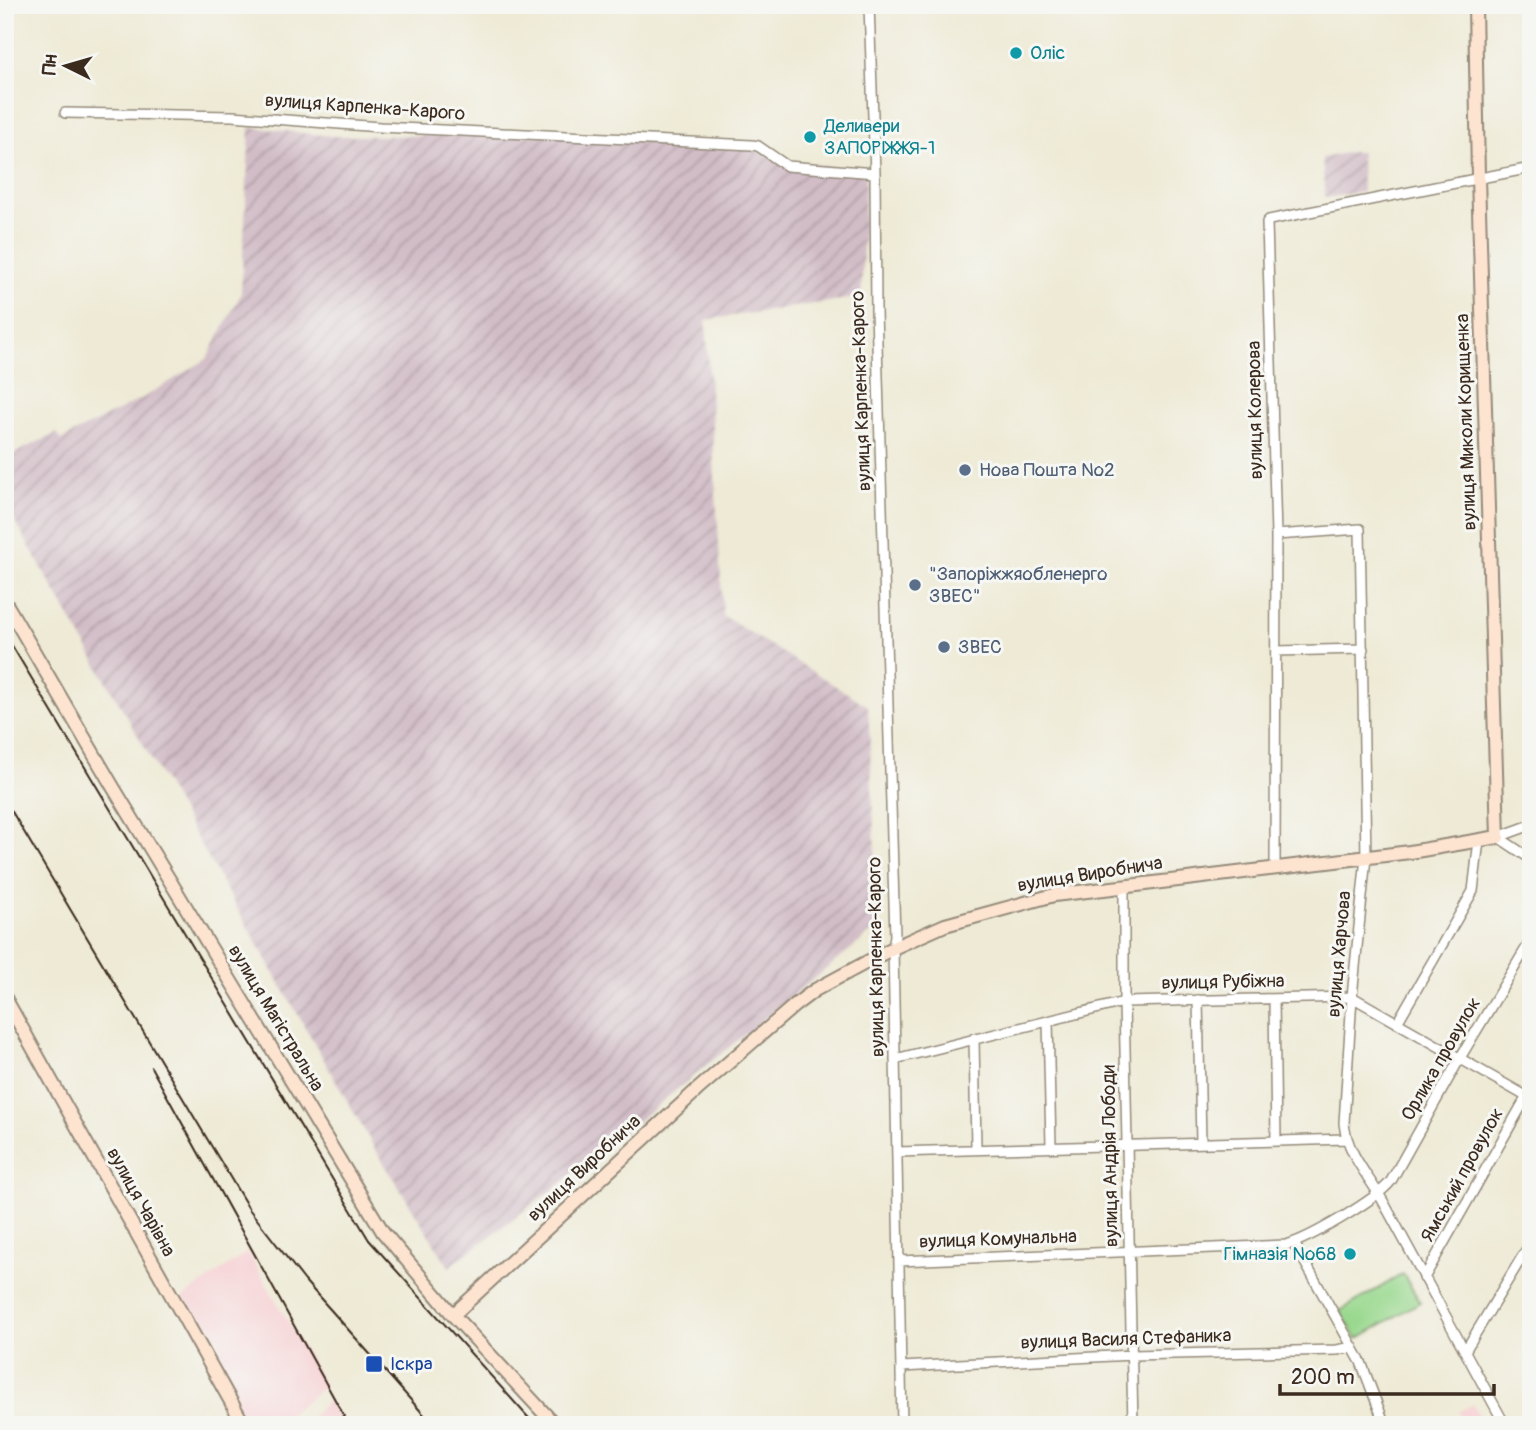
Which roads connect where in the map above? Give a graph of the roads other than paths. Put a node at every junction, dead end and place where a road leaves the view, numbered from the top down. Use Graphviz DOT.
graph roads {
  1 [pos="870,5"];
  2 [pos="1475,5"];
  3 [pos="65,113"];
  4 [pos="1531,168"];
  5 [pos="875,173"];
  6 [pos="1478,177"];
  7 [pos="1276,535"];
  8 [pos="5,602"];
  9 [pos="1363,649"];
  10 [pos="1276,651"];
  11 [pos="1531,825"];
  12 [pos="1498,837"];
  13 [pos="1479,841"];
  14 [pos="1366,857"];
  15 [pos="1531,859"];
  16 [pos="1275,867"];
  17 [pos="1124,887"];
  18 [pos="1531,940"];
  19 [pos="893,948"];
  20 [pos="1352,997"];
  21 [pos="5,998"];
  22 [pos="1274,999"];
  23 [pos="1198,1000"];
  24 [pos="1124,1002"];
  25 [pos="1048,1021"];
  26 [pos="1397,1023"];
  27 [pos="974,1038"];
  28 [pos="1460,1058"];
  29 [pos="895,1059"];
  30 [pos="1529,1095"];
  31 [pos="1346,1139"];
  32 [pos="1276,1141"];
  33 [pos="1201,1142"];
  34 [pos="1127,1144"];
  35 [pos="1051,1146"];
  36 [pos="976,1148"];
  37 [pos="897,1152"];
  38 [pos="1378,1194"];
  39 [pos="1294,1242"];
  40 [pos="1531,1242"];
  41 [pos="1130,1251"];
  42 [pos="899,1261"];
  43 [pos="1424,1278"];
  44 [pos="453,1315"];
  45 [pos="1353,1347"];
  46 [pos="1465,1351"];
  47 [pos="1132,1355"];
  48 [pos="901,1367"];
  49 [pos="244,1425"];
  50 [pos="555,1425"];
  51 [pos="902,1425"];
  52 [pos="1133,1425"];
  53 [pos="1385,1425"];
  54 [pos="1505,1425"];
  1 -- 5 [label="street"];
  2 -- 6 [label="street, вулиця Миколи Корищенка"];
  3 -- 5 [label="street, вулиця Карпенка-Карого"];
  4 -- 6 [label="street, вулиця Колерова"];
  5 -- 19 [label="street, вулиця Карпенка-Карого"];
  6 -- 7 [label="street, вулиця Колерова"];
  6 -- 12 [label="street, вулиця Миколи Корищенка"];
  7 -- 9 [label="street, вулиця Харчова"];
  7 -- 10 [label="street, вулиця Колерова"];
  8 -- 44 [label="street, вулиця Магістральна"];
  9 -- 10 [label="street"];
  9 -- 14 [label="street, вулиця Харчова"];
  10 -- 16 [label="street, вулиця Колерова"];
  11 -- 12 [label="street"];
  12 -- 13 [label="street, вулиця Виробнича"];
  12 -- 15 [label="street"];
  13 -- 14 [label="street, вулиця Виробнича"];
  13 -- 26 [label="street"];
  14 -- 16 [label="street, вулиця Виробнича"];
  14 -- 20 [label="street, вулиця Харчова"];
  16 -- 17 [label="street, вулиця Виробнича"];
  17 -- 19 [label="street, вулиця Виробнича"];
  17 -- 24 [label="street, вулиця Андрія Лободи"];
  18 -- 28 [label="street, Орлика провулок"];
  19 -- 29 [label="street, вулиця Карпенка-Карого"];
  19 -- 44 [label="street, вулиця Виробнича"];
  20 -- 22 [label="street, вулиця Рубіжна"];
  20 -- 26 [label="street"];
  20 -- 31 [label="street, вулиця Харчова"];
  21 -- 49 [label="street, вулиця Чарівна"];
  22 -- 23 [label="street, вулиця Рубіжна"];
  22 -- 32 [label="street"];
  23 -- 24 [label="street, вулиця Рубіжна"];
  23 -- 33 [label="street"];
  24 -- 25 [label="street, вулиця Рубіжна"];
  24 -- 34 [label="street, вулиця Андрія Лободи"];
  25 -- 27 [label="street, вулиця Рубіжна"];
  25 -- 35 [label="street"];
  26 -- 28 [label="street"];
  27 -- 29 [label="street, вулиця Рубіжна"];
  27 -- 36 [label="street"];
  28 -- 30 [label="street"];
  28 -- 38 [label="street, Орлика провулок"];
  29 -- 37 [label="street, вулиця Карпенка-Карого"];
  30 -- 43 [label="street, Ямський провулок"];
  31 -- 32 [label="street"];
  31 -- 38 [label="street, вулиця Харчова"];
  32 -- 33 [label="street"];
  33 -- 34 [label="street"];
  34 -- 35 [label="street"];
  34 -- 41 [label="street, вулиця Андрія Лободи"];
  35 -- 36 [label="street"];
  36 -- 37 [label="street"];
  37 -- 42 [label="street, вулиця Карпенка-Карого"];
  38 -- 39 [label="street, вулиця Комунальна"];
  38 -- 43 [label="street, вулиця Харчова"];
  39 -- 41 [label="street, вулиця Комунальна"];
  39 -- 45 [label="street"];
  40 -- 46 [label="street"];
  41 -- 42 [label="street, вулиця Комунальна"];
  41 -- 47 [label="street, вулиця Андрія Лободи"];
  42 -- 48 [label="street, вулиця Карпенка-Карого"];
  43 -- 46 [label="street, вулиця Харчова"];
  44 -- 50 [label="street, вулиця Магістральна"];
  45 -- 47 [label="street, вулиця Василя Стефаника"];
  45 -- 53 [label="street"];
  46 -- 54 [label="street, вулиця Харчова"];
  47 -- 48 [label="street, вулиця Василя Стефаника"];
  47 -- 52 [label="street, вулиця Андрія Лободи"];
  48 -- 51 [label="street, вулиця Карпенка-Карого"];
}
